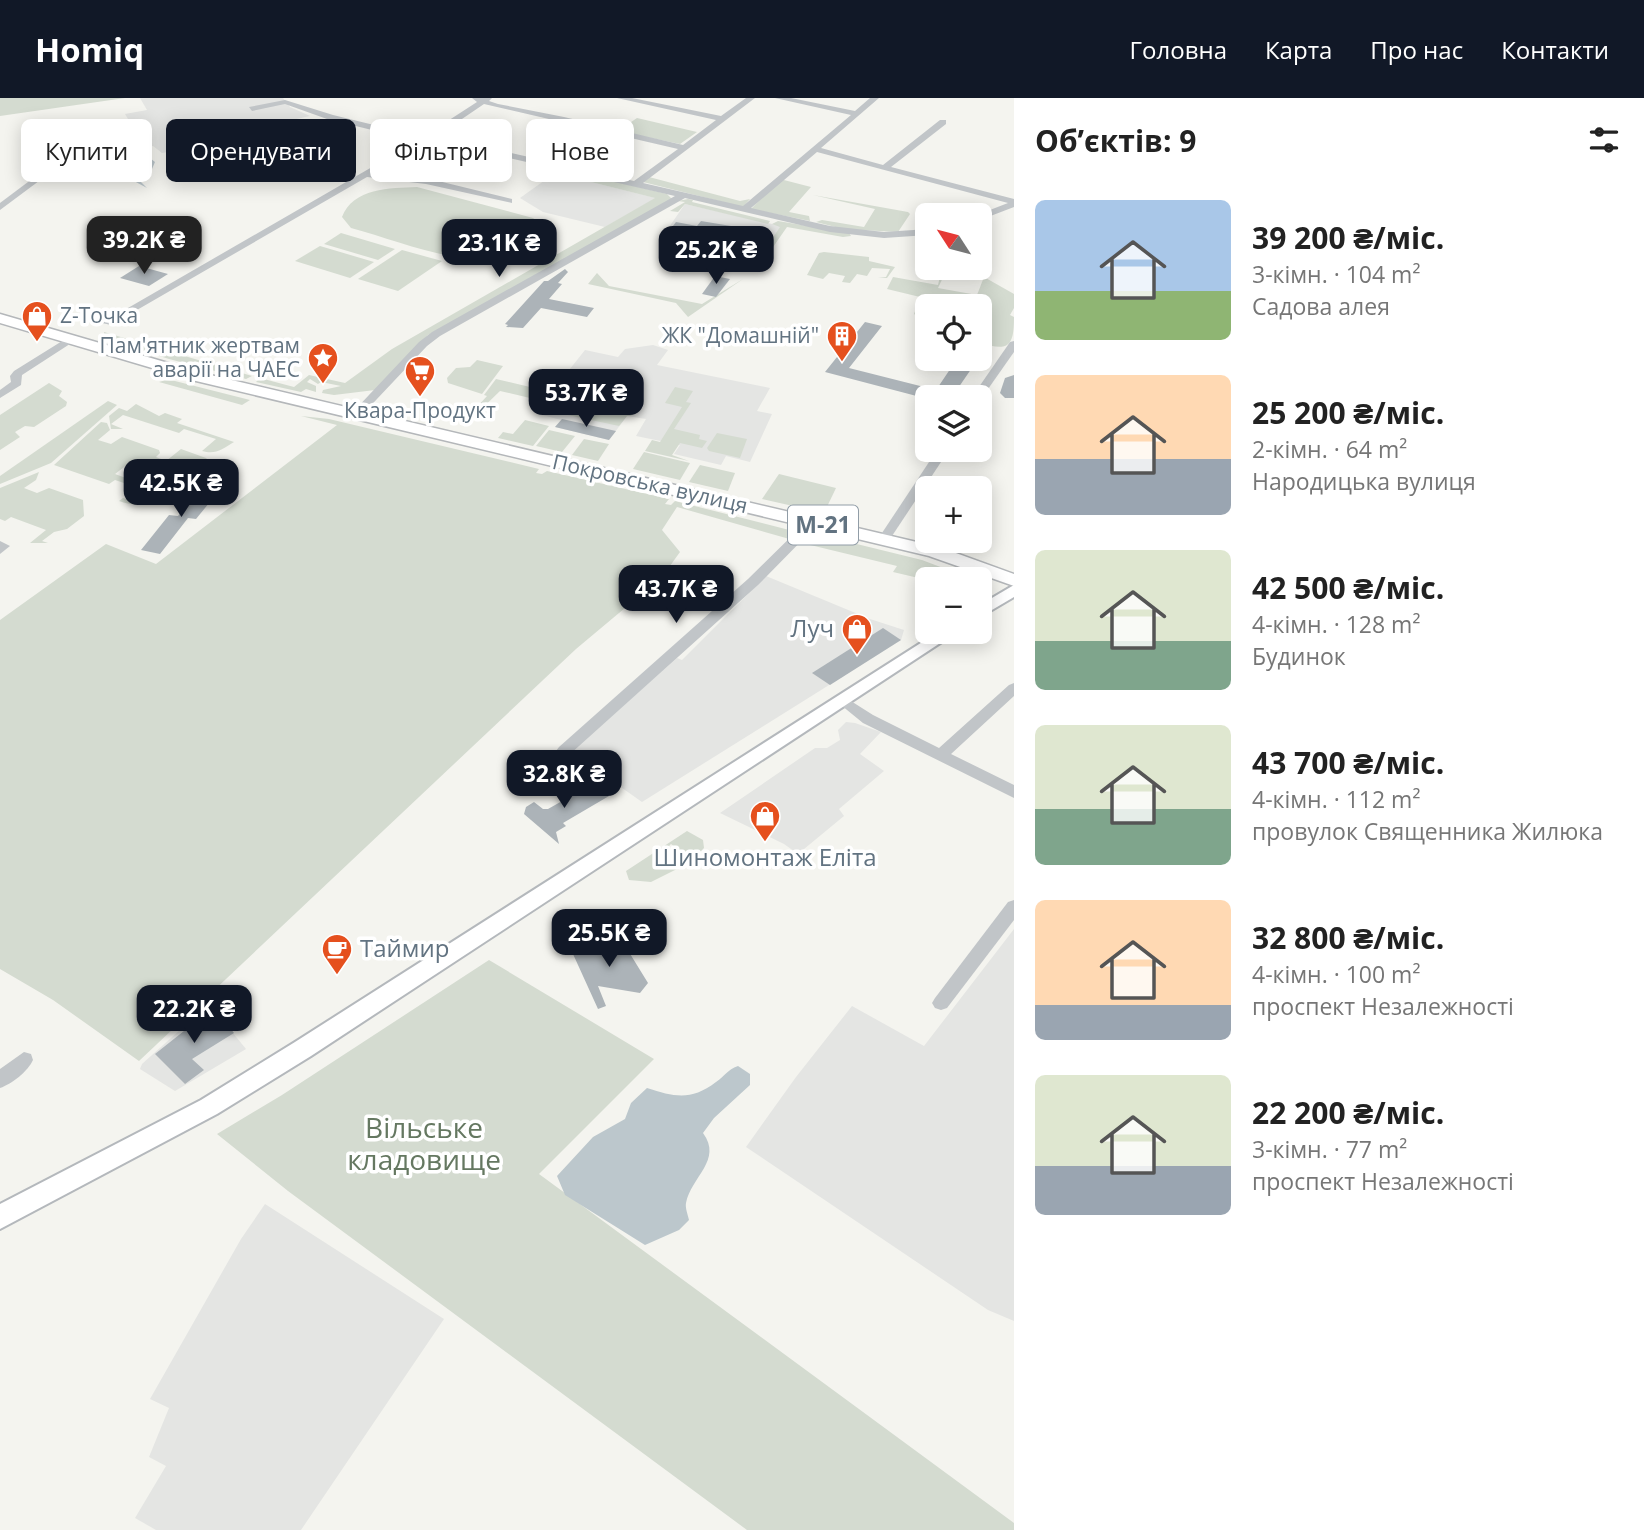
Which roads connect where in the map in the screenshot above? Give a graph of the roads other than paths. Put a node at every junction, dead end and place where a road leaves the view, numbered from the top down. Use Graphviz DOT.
graph roads {
  1 [pos="470,98"];
  2 [pos="621,98"];
  3 [pos="751,98"];
  4 [pos="779,98"];
  5 [pos="875,98"];
  6 [pos="485,100"];
  7 [pos="252,109"];
  8 [pos="855,113"];
  9 [pos="456,119"];
  10 [pos="723,119"];
  11 [pos="943,122"];
  12 [pos="370,126"];
  13 [pos="684,148"];
  14 [pos="814,149"];
  15 [pos="512,157"];
  16 [pos="884,168"];
  17 [pos="370,172"];
  18 [pos="366,174"];
  19 [pos="34,182"];
  20 [pos="636,184"];
  21 [pos="682,196"];
  22 [pos="509,201"];
  23 [pos="1014,203"];
  24 [pos="0,207"];
  25 [pos="744,210"];
  26 [pos="992,212"];
  27 [pos="915,233"];
  28 [pos="0,318"];
  29 [pos="107,323"];
  30 [pos="71,340"];
  31 [pos="1014,344"];
  32 [pos="985,385"];
  33 [pos="0,395"];
  34 [pos="356,415"];
  35 [pos="935,462"];
  36 [pos="813,522"];
  37 [pos="884,540"];
  38 [pos="1014,580"];
  39 [pos="1014,590"];
  40 [pos="992,604"];
  41 [pos="931,644"];
  42 [pos="1014,688"];
  43 [pos="843,701"];
  44 [pos="564,751"];
  45 [pos="942,754"];
  46 [pos="1014,792"];
  47 [pos="1014,907"];
  48 [pos="941,1003"];
  49 [pos="24,1060"];
  50 [pos="0,1080"];
  51 [pos="0,1217"];
  1 -- 6 [label="street"];
  2 -- 10 [label="street"];
  3 -- 10 [label="street"];
  4 -- 8 [label="street"];
  5 -- 8 [label="street"];
  6 -- 9 [label="street"];
  6 -- 13 [label="street"];
  7 -- 12 [label="street"];
  8 -- 14 [label="street"];
  10 -- 13 [label="street"];
  11 -- 16 [label="street"];
  13 -- 20 [label="street"];
  14 -- 16 [label="street"];
  14 -- 25 [label="street"];
  15 -- 20 [label="street"];
  16 -- 23 [label="street"];
  17 -- 18 [label="street"];
  18 -- 22 [label="street"];
  18 -- 29 [label="street"];
  19 -- 24 [label="street"];
  20 -- 21 [label="street"];
  21 -- 25 [label="street"];
  21 -- 34 [label="street"];
  23 -- 26 [label="street"];
  25 -- 27 [label="street"];
  28 -- 30 [label="highway, Покровська вулиця / М-21"];
  30 -- 33 [label="street"];
  30 -- 34 [label="highway, Покровська вулиця / М-21"];
  31 -- 32 [label="street"];
  34 -- 36 [label="highway, Покровська вулиця / М-21"];
  35 -- 37 [label="street"];
  36 -- 37 [label="highway, Покровська вулиця / М-21"];
  36 -- 44 [label="street"];
  37 -- 38 [label="highway, Покровська вулиця / М-21"];
  39 -- 40 [label="main road"];
  41 -- 43 [label="main road"];
  42 -- 45 [label="street"];
  43 -- 45 [label="street"];
  43 -- 51 [label="main road"];
  45 -- 46 [label="street"];
  47 -- 48 [label="street"];
  49 -- 50 [label="street"];
}
